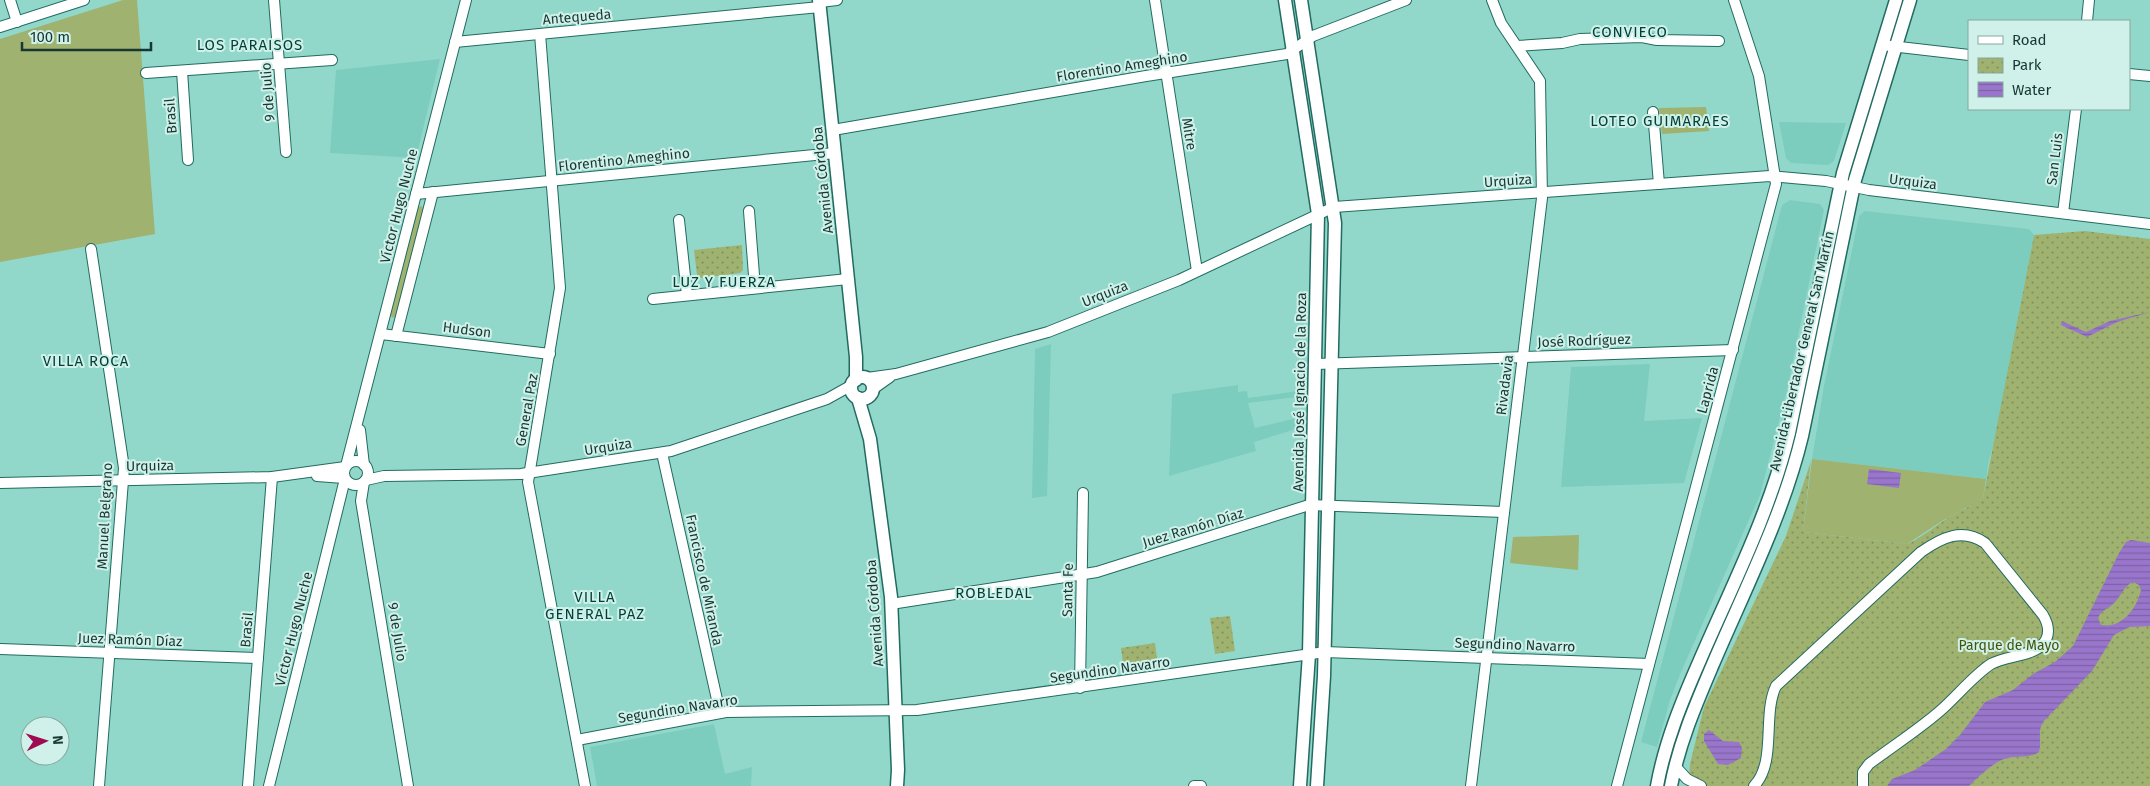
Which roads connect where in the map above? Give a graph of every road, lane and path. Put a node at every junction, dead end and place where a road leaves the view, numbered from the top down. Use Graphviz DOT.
graph roads {
  1 [pos="10,0"];
  2 [pos="84,0"];
  3 [pos="274,0"];
  4 [pos="466,0"];
  5 [pos="837,0"];
  6 [pos="1155,0"];
  7 [pos="1285,0"];
  8 [pos="1301,0"];
  9 [pos="1406,0"];
  10 [pos="1492,0"];
  11 [pos="1734,0"];
  12 [pos="1896,0"];
  13 [pos="1910,0"];
  14 [pos="2090,0"];
  15 [pos="820,3"];
  16 [pos="2087,20"];
  17 [pos="17,22"];
  18 [pos="0,27"];
  19 [pos="540,34"];
  20 [pos="1307,40"];
  21 [pos="1719,41"];
  22 [pos="455,42"];
  23 [pos="1882,45"];
  24 [pos="1517,46"];
  25 [pos="1896,47"];
  26 [pos="1293,50"];
  27 [pos="1968,55"];
  28 [pos="332,60"];
  29 [pos="279,64"];
  30 [pos="182,71"];
  31 [pos="1166,73"];
  32 [pos="146,74"];
  33 [pos="2130,74"];
  34 [pos="2150,76"];
  35 [pos="2076,110"];
  36 [pos="1653,112"];
  37 [pos="832,130"];
  38 [pos="286,152"];
  39 [pos="835,153"];
  40 [pos="188,160"];
  41 [pos="1775,177"];
  42 [pos="551,181"];
  43 [pos="1659,184"];
  44 [pos="1840,184"];
  45 [pos="1854,187"];
  46 [pos="433,192"];
  47 [pos="1542,192"];
  48 [pos="416,194"];
  49 [pos="1333,207"];
  50 [pos="749,211"];
  51 [pos="2063,213"];
  52 [pos="1318,214"];
  53 [pos="679,220"];
  54 [pos="2150,224"];
  55 [pos="91,249"];
  56 [pos="1196,272"];
  57 [pos="848,279"];
  58 [pos="1334,284"];
  59 [pos="756,288"];
  60 [pos="687,295"];
  61 [pos="653,299"];
  62 [pos="381,334"];
  63 [pos="396,336"];
  64 [pos="1733,350"];
  65 [pos="550,354"];
  66 [pos="1522,357"];
  67 [pos="1316,364"];
  68 [pos="1332,364"];
  69 [pos="862,387"];
  70 [pos="359,419"];
  71 [pos="662,453"];
  72 [pos="346,466"];
  73 [pos="365,466"];
  74 [pos="529,473"];
  75 [pos="301,474"];
  76 [pos="384,476"];
  77 [pos="272,477"];
  78 [pos="345,479"];
  79 [pos="124,480"];
  80 [pos="365,481"];
  81 [pos="0,483"];
  82 [pos="1083,493"];
  83 [pos="1313,505"];
  84 [pos="1328,506"];
  85 [pos="1504,512"];
  86 [pos="1327,568"];
  87 [pos="1082,575"];
  88 [pos="1311,587"];
  89 [pos="891,604"];
  90 [pos="0,649"];
  91 [pos="1325,652"];
  92 [pos="110,653"];
  93 [pos="1309,654"];
  94 [pos="258,658"];
  95 [pos="1486,658"];
  96 [pos="1650,664"];
  97 [pos="1080,688"];
  98 [pos="896,710"];
  99 [pos="720,713"];
  100 [pos="576,740"];
  101 [pos="1675,766"];
  102 [pos="98,786"];
  103 [pos="248,786"];
  104 [pos="269,786"];
  105 [pos="408,786"];
  106 [pos="585,786"];
  107 [pos="897,786"];
  108 [pos="1194,786"];
  109 [pos="1201,786"];
  110 [pos="1300,786"];
  111 [pos="1318,786"];
  112 [pos="1471,786"];
  113 [pos="1617,786"];
  114 [pos="1657,786"];
  115 [pos="1671,786"];
  116 [pos="1701,786"];
  117 [pos="1754,786"];
  118 [pos="1862,786"];
  1 -- 17 [label="street"];
  2 -- 17 [label="street"];
  3 -- 29 [label="street, 9 de Julio"];
  4 -- 22 [label="street, Víctor Hugo Nuche"];
  5 -- 15 [label="street, Antequeda"];
  6 -- 31 [label="street, Mitre"];
  7 -- 26 [label="main road, Avenida José Ignacio de la Roza"];
  8 -- 20 [label="main road"];
  9 -- 20 [label="street, Florentino Ameghino"];
  10 -- 24 [label="street, Rivadavia"];
  11 -- 41 [label="street, Laprida"];
  12 -- 23 [label="main road, Avenida Libertador General San Martín"];
  13 -- 25 [label="main road, Avenida Libertador General San Martín"];
  14 -- 16 [label="street"];
  15 -- 19 [label="street, Antequeda"];
  15 -- 37 [label="main road, Avenida Córdoba"];
  17 -- 18 [label="street"];
  19 -- 22 [label="street, Antequeda"];
  19 -- 42 [label="street, General Paz"];
  20 -- 26 [label="street, Florentino Ameghino"];
  20 -- 49 [label="main road"];
  21 -- 24 [label="street"];
  22 -- 48 [label="street, Víctor Hugo Nuche"];
  23 -- 25 [label="street"];
  23 -- 44 [label="main road, Avenida Libertador General San Martín"];
  24 -- 47 [label="street, Rivadavia"];
  25 -- 27 [label="street"];
  25 -- 45 [label="main road, Avenida Libertador General San Martín"];
  26 -- 31 [label="street, Florentino Ameghino"];
  26 -- 52 [label="main road, Avenida José Ignacio de la Roza"];
  28 -- 29 [label="street"];
  29 -- 30 [label="street"];
  29 -- 38 [label="street, 9 de Julio"];
  30 -- 32 [label="street"];
  30 -- 40 [label="street, Brasil"];
  31 -- 37 [label="street, Florentino Ameghino"];
  31 -- 56 [label="street, Mitre"];
  33 -- 34 [label="street"];
  35 -- 51 [label="street, San Luis"];
  36 -- 43 [label="street"];
  37 -- 39 [label="main road, Avenida Córdoba"];
  39 -- 42 [label="street, Florentino Ameghino"];
  39 -- 57 [label="main road, Avenida Córdoba"];
  41 -- 43 [label="street, Urquiza"];
  41 -- 44 [label="street, Urquiza"];
  41 -- 64 [label="street, Laprida"];
  42 -- 46 [label="street, Florentino Ameghino"];
  42 -- 65 [label="street, General Paz"];
  43 -- 47 [label="street, Urquiza"];
  44 -- 45 [label="street, Urquiza"];
  44 -- 114 [label="main road, Avenida Libertador General San Martín"];
  45 -- 51 [label="street, Urquiza"];
  45 -- 101 [label="main road, Avenida Libertador General San Martín"];
  46 -- 48 [label="street, Florentino Ameghino"];
  46 -- 63 [label="street"];
  47 -- 49 [label="street, Urquiza"];
  47 -- 66 [label="street, Rivadavia"];
  48 -- 62 [label="street, Víctor Hugo Nuche"];
  49 -- 52 [label="street, Urquiza"];
  49 -- 58 [label="main road"];
  50 -- 59 [label="street"];
  51 -- 54 [label="street, Urquiza"];
  52 -- 56 [label="street, Urquiza"];
  52 -- 58 [label="main road"];
  52 -- 67 [label="main road, Avenida José Ignacio de la Roza"];
  53 -- 60 [label="street"];
  55 -- 79 [label="street, Manuel Belgrano"];
  56 -- 69 [label="street, Urquiza"];
  57 -- 59 [label="street"];
  57 -- 69 [label="main road, Avenida Córdoba"];
  58 -- 68 [label="main road"];
  59 -- 60 [label="street"];
  60 -- 61 [label="street"];
  62 -- 63 [label="street, Hudson"];
  62 -- 70 [label="street, Víctor Hugo Nuche"];
  63 -- 65 [label="street, Hudson"];
  64 -- 66 [label="street, José Rodríguez"];
  64 -- 96 [label="street, Laprida"];
  65 -- 74 [label="street, General Paz"];
  66 -- 68 [label="street, José Rodríguez"];
  66 -- 85 [label="street, Rivadavia"];
  67 -- 68 [label="street, José Rodríguez"];
  67 -- 83 [label="main road, Avenida José Ignacio de la Roza"];
  68 -- 84 [label="main road"];
  69 -- 71 [label="street, Urquiza"];
  69 -- 89 [label="main road, Avenida Córdoba"];
  70 -- 72 [label="street, Víctor Hugo Nuche"];
  70 -- 73 [label="street, Víctor Hugo Nuche"];
  71 -- 74 [label="street, Urquiza"];
  71 -- 99 [label="street, Francisco de Miranda"];
  72 -- 73 [label="street"];
  72 -- 75 [label="street, Urquiza"];
  72 -- 78 [label="street"];
  73 -- 76 [label="street, Urquiza"];
  73 -- 80 [label="street"];
  74 -- 76 [label="street, Urquiza"];
  74 -- 100 [label="street, General Paz"];
  75 -- 77 [label="street, Urquiza"];
  75 -- 78 [label="street, Urquiza"];
  76 -- 80 [label="street, Urquiza"];
  77 -- 79 [label="street, Urquiza"];
  77 -- 94 [label="street, Brasil"];
  78 -- 80 [label="street"];
  78 -- 104 [label="street, Víctor Hugo Nuche"];
  79 -- 81 [label="street, Urquiza"];
  79 -- 92 [label="street, Manuel Belgrano"];
  80 -- 105 [label="street, 9 de Julio"];
  82 -- 87 [label="street, Santa Fe"];
  83 -- 84 [label="street, Juez Ramón Díaz"];
  83 -- 86 [label="main road"];
  83 -- 87 [label="street, Juez Ramón Díaz"];
  83 -- 88 [label="main road, Avenida José Ignacio de la Roza"];
  84 -- 85 [label="street, Juez Ramón Díaz"];
  84 -- 86 [label="main road"];
  85 -- 95 [label="street, Rivadavia"];
  86 -- 91 [label="main road"];
  87 -- 89 [label="street, Juez Ramón Díaz"];
  87 -- 97 [label="street, Santa Fe"];
  88 -- 91 [label="main road"];
  88 -- 93 [label="main road, Avenida José Ignacio de la Roza"];
  89 -- 98 [label="main road, Avenida Córdoba"];
  90 -- 92 [label="street, Juez Ramón Díaz"];
  91 -- 93 [label="street, Segundino Navarro"];
  91 -- 95 [label="street, Segundino Navarro"];
  91 -- 111 [label="main road"];
  92 -- 94 [label="street, Juez Ramón Díaz"];
  92 -- 102 [label="street, Manuel Belgrano"];
  93 -- 97 [label="street, Segundino Navarro"];
  93 -- 110 [label="main road, Avenida José Ignacio de la Roza"];
  94 -- 103 [label="street, Brasil"];
  95 -- 96 [label="street, Segundino Navarro"];
  95 -- 112 [label="street, Rivadavia"];
  96 -- 113 [label="street, Laprida"];
  97 -- 98 [label="street, Segundino Navarro"];
  98 -- 99 [label="street, Segundino Navarro"];
  98 -- 107 [label="main road, Avenida Córdoba"];
  99 -- 100 [label="street, Segundino Navarro"];
  100 -- 106 [label="street, General Paz"];
  101 -- 115 [label="main road, Avenida Libertador General San Martín"];
  101 -- 116 [label="street"];
  108 -- 109 [label="street"];
  117 -- 118 [label="street"];
}
